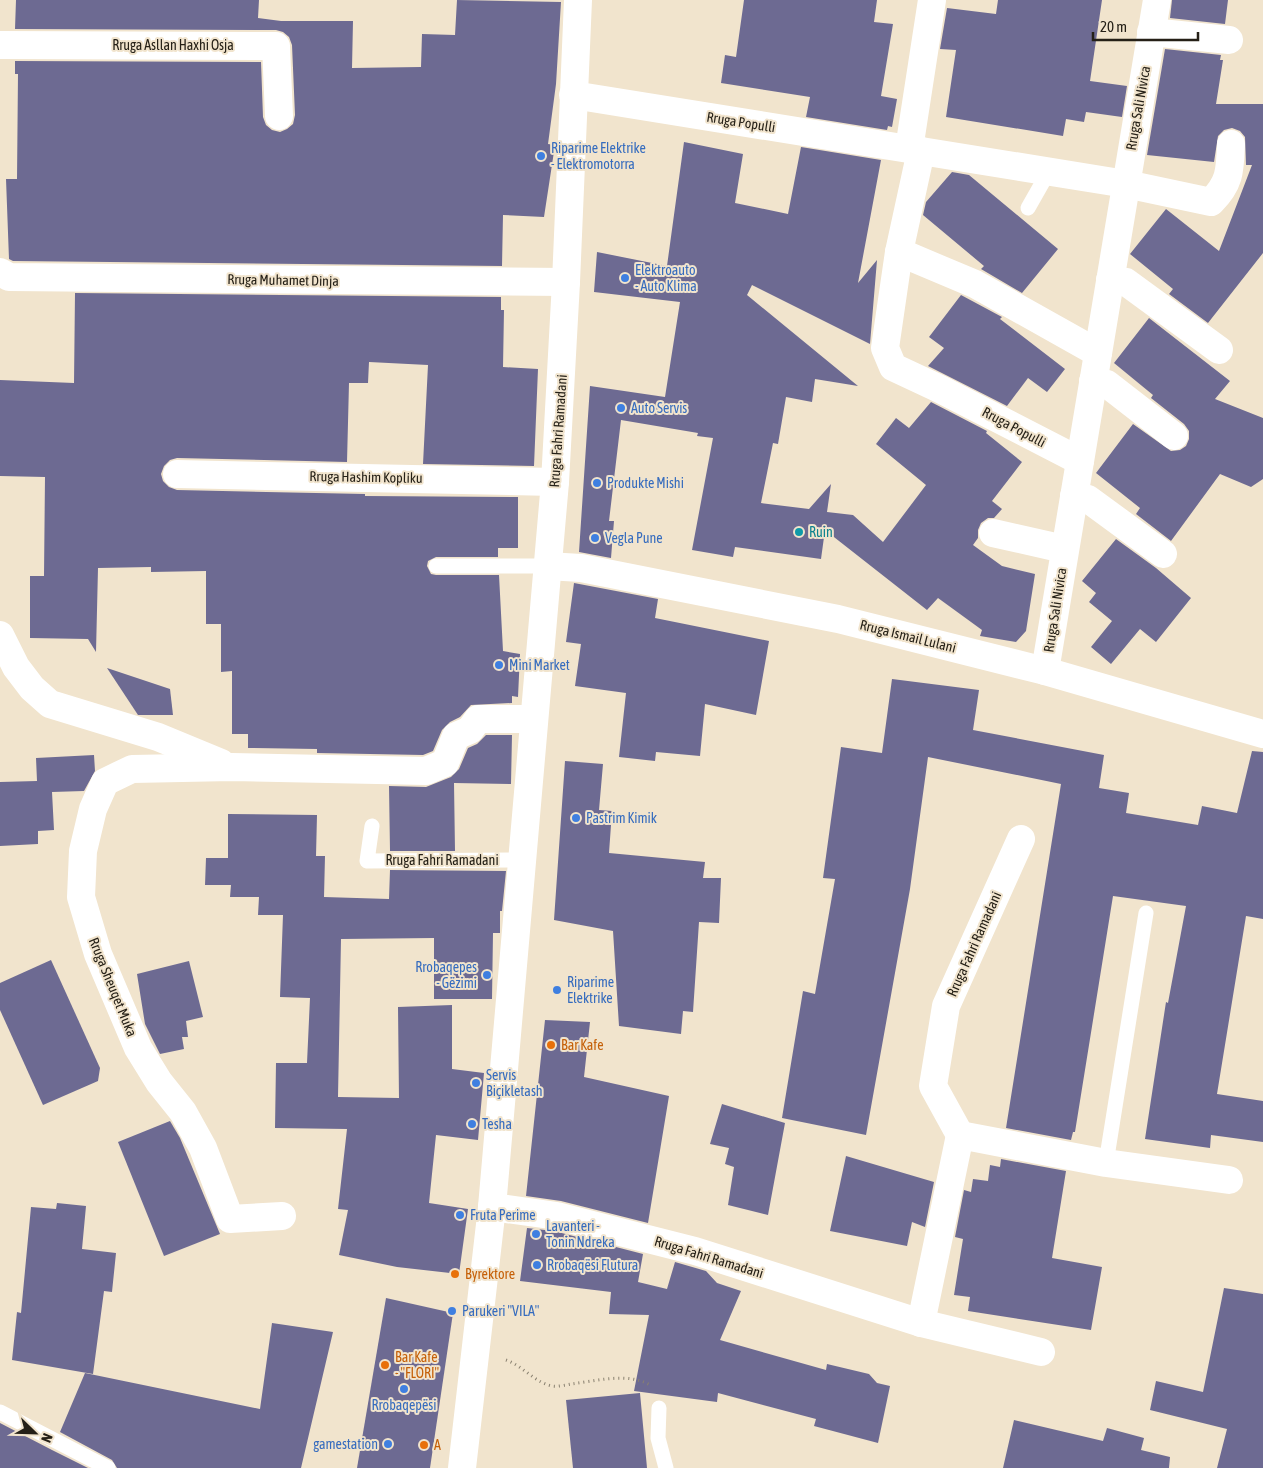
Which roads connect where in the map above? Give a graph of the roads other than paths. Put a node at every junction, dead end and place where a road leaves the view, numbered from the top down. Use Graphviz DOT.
graph roads {
  1 [pos="578,0"];
  2 [pos="932,0"];
  3 [pos="1157,0"];
  4 [pos="1151,32"];
  5 [pos="1229,40"];
  6 [pos="0,44"];
  7 [pos="573,95"];
  8 [pos="279,116"];
  9 [pos="1231,144"];
  10 [pos="915,150"];
  11 [pos="1049,171"];
  12 [pos="1126,184"];
  13 [pos="1028,208"];
  14 [pos="899,252"];
  15 [pos="0,272"];
  16 [pos="1110,280"];
  17 [pos="566,282"];
  18 [pos="1219,350"];
  19 [pos="1098,353"];
  20 [pos="1093,381"];
  21 [pos="1174,436"];
  22 [pos="1080,462"];
  23 [pos="177,474"];
  24 [pos="555,482"];
  25 [pos="1074,496"];
  26 [pos="993,532"];
  27 [pos="1064,550"];
  28 [pos="1163,554"];
  29 [pos="436,566"];
  30 [pos="546,566"];
  31 [pos="0,636"];
  32 [pos="1045,671"];
  33 [pos="533,719"];
  34 [pos="1263,734"];
  35 [pos="232,767"];
  36 [pos="372,826"];
  37 [pos="1021,839"];
  38 [pos="522,860"];
  39 [pos="1146,913"];
  40 [pos="960,1135"];
  41 [pos="1106,1162"];
  42 [pos="1229,1180"];
  43 [pos="492,1208"];
  44 [pos="282,1216"];
  45 [pos="921,1323"];
  46 [pos="1041,1352"];
  47 [pos="659,1408"];
  48 [pos="0,1412"];
  49 [pos="108,1468"];
  50 [pos="462,1468"];
  51 [pos="666,1468"];
  1 -- 7 [label="street, Rruga Fahri Ramadani"];
  2 -- 10 [label="street, Rruga Populli"];
  3 -- 4 [label="street, Rruga Sali Nivica"];
  4 -- 5 [label="street"];
  4 -- 12 [label="street, Rruga Sali Nivica"];
  6 -- 8 [label="street, Rruga Asllan Haxhi Osja"];
  7 -- 10 [label="street, Rruga Populli"];
  7 -- 17 [label="street, Rruga Fahri Ramadani"];
  9 -- 12 [label="street"];
  10 -- 11 [label="street, Rruga Populli"];
  10 -- 14 [label="street, Rruga Populli"];
  11 -- 12 [label="street, Rruga Populli"];
  11 -- 13 [label="lane"];
  12 -- 16 [label="street, Rruga Sali Nivica"];
  14 -- 19 [label="street"];
  14 -- 22 [label="street, Rruga Populli"];
  15 -- 17 [label="street, Rruga Muhamet Dinja"];
  16 -- 18 [label="street"];
  16 -- 19 [label="street, Rruga Sali Nivica"];
  17 -- 24 [label="street, Rruga Fahri Ramadani"];
  19 -- 20 [label="street, Rruga Sali Nivica"];
  20 -- 21 [label="street"];
  20 -- 22 [label="street, Rruga Sali Nivica"];
  22 -- 25 [label="street, Rruga Sali Nivica"];
  23 -- 24 [label="street, Rruga Hashim Kopliku"];
  24 -- 30 [label="street, Rruga Fahri Ramadani"];
  25 -- 27 [label="street, Rruga Sali Nivica"];
  25 -- 28 [label="street"];
  26 -- 27 [label="street, Rruga Sali Nivica"];
  27 -- 32 [label="street, Rruga Sali Nivica"];
  29 -- 30 [label="lane"];
  30 -- 32 [label="street, Rruga Ismail Lulani"];
  30 -- 33 [label="street, Rruga Fahri Ramadani"];
  31 -- 35 [label="street, Rruga Sheuqet Muka"];
  32 -- 34 [label="street, Rruga Ismail Lulani"];
  33 -- 35 [label="street, Rruga Sheuqet Muka"];
  33 -- 38 [label="street, Rruga Fahri Ramadani"];
  35 -- 44 [label="street, Rruga Sheuqet Muka"];
  36 -- 38 [label="lane, Rruga Fahri Ramadani"];
  37 -- 40 [label="street, Rruga Fahri Ramadani"];
  38 -- 43 [label="street, Rruga Fahri Ramadani"];
  39 -- 41 [label="lane"];
  40 -- 41 [label="street"];
  40 -- 45 [label="street"];
  41 -- 42 [label="street"];
  43 -- 45 [label="street, Rruga Fahri Ramadani"];
  43 -- 50 [label="street, Rruga Fahri Ramadani"];
  45 -- 46 [label="street, Rruga Fahri Ramadani"];
  47 -- 51 [label="lane"];
  48 -- 49 [label="lane"];
}
